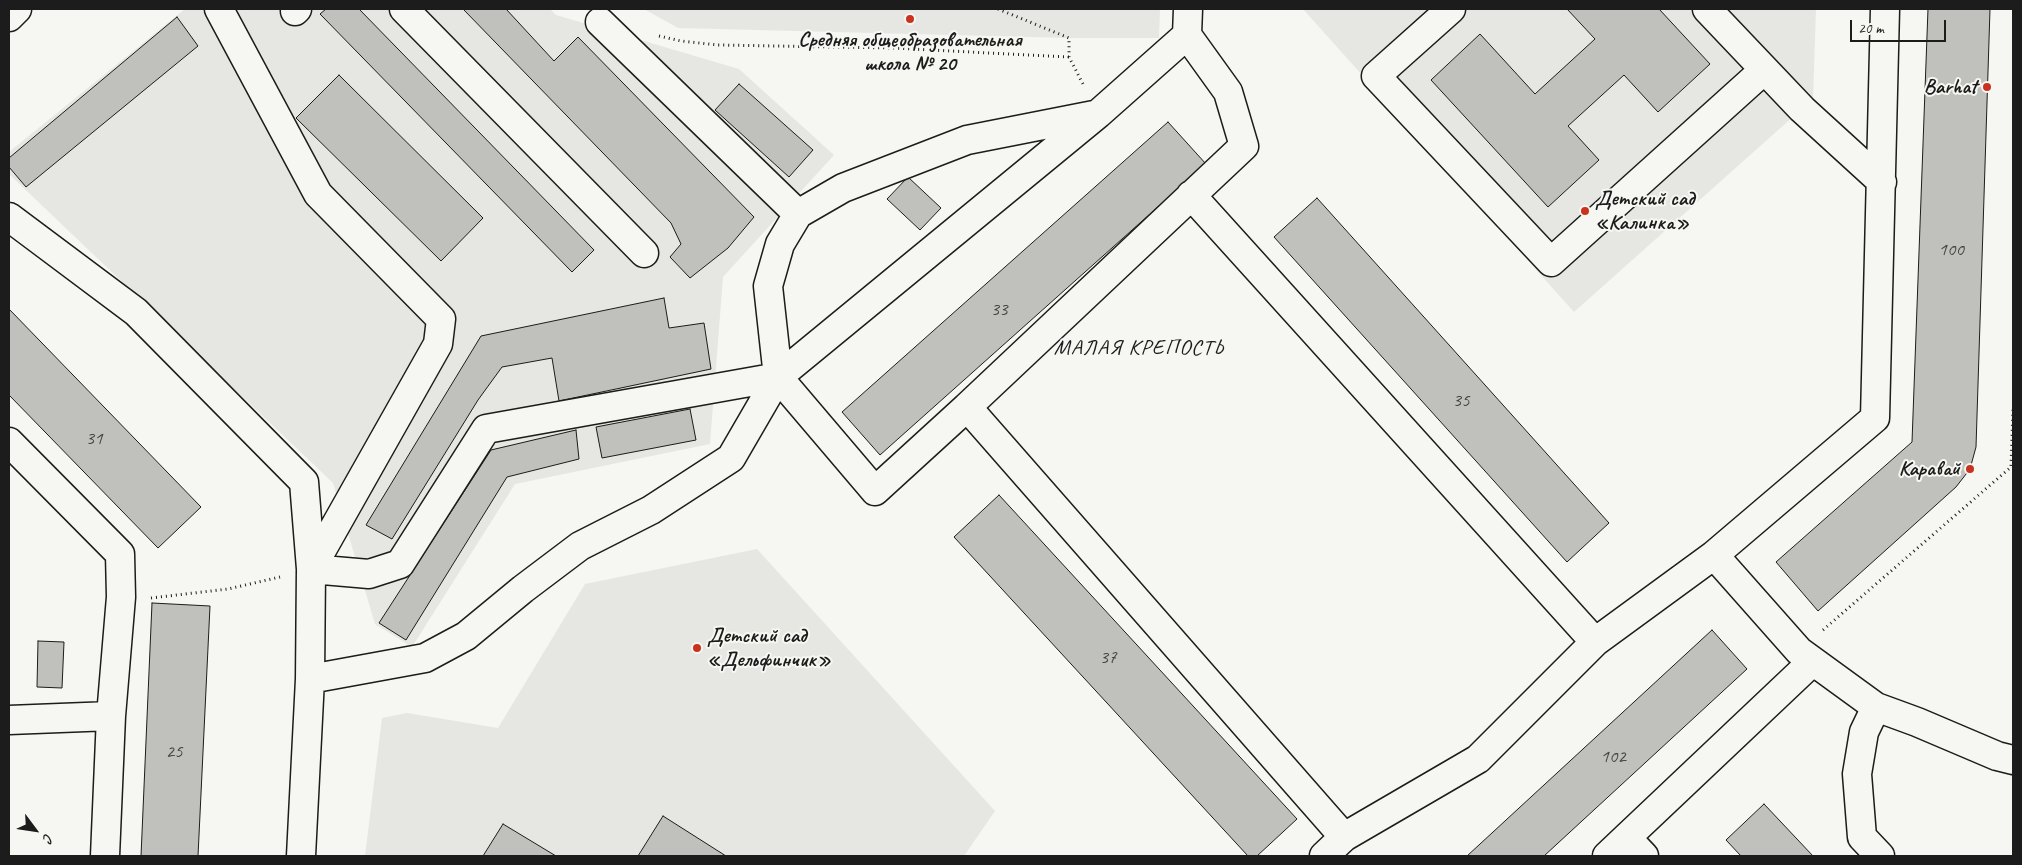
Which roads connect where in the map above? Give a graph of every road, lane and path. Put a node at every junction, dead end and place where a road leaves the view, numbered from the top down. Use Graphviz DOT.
graph roads {
  1 [pos="18,9"];
  2 [pos="219,9"];
  3 [pos="404,9"];
  4 [pos="998,9"];
  5 [pos="1451,9"];
  6 [pos="1707,9"];
  7 [pos="1886,9"];
  8 [pos="9,18"];
  9 [pos="600,22"];
  10 [pos="1188,22"];
  11 [pos="654,35"];
  12 [pos="1069,57"];
  13 [pos="1764,70"];
  14 [pos="1098,114"];
  15 [pos="1882,182"];
  16 [pos="1191,195"];
  17 [pos="798,214"];
  18 [pos="9,216"];
  19 [pos="644,253"];
  20 [pos="778,377"];
  21 [pos="967,407"];
  22 [pos="2013,410"];
  23 [pos="9,442"];
  24 [pos="1714,555"];
  25 [pos="311,569"];
  26 [pos="121,597"];
  27 [pos="1595,642"];
  28 [pos="1805,657"];
  29 [pos="310,679"];
  30 [pos="1876,707"];
  31 [pos="111,716"];
  32 [pos="9,720"];
  33 [pos="2013,760"];
  34 [pos="1344,838"];
  35 [pos="1635,847"];
  36 [pos="105,856"];
  37 [pos="301,856"];
  38 [pos="1324,856"];
  39 [pos="1607,856"];
  40 [pos="1880,856"];
  1 -- 8 [label="lane"];
  2 -- 25 [label="lane"];
  3 -- 19 [label="lane"];
  4 -- 12 [label="path"];
  5 -- 13 [label="lane"];
  6 -- 13 [label="lane"];
  7 -- 15 [label="lane"];
  9 -- 17 [label="lane"];
  10 -- 14 [label="lane"];
  10 -- 16 [label="lane"];
  11 -- 12 [label="path"];
  12 -- 14 [label="path"];
  13 -- 15 [label="lane"];
  14 -- 17 [label="lane"];
  14 -- 20 [label="lane"];
  15 -- 24 [label="lane"];
  16 -- 21 [label="lane"];
  16 -- 27 [label="lane"];
  17 -- 20 [label="lane"];
  18 -- 25 [label="lane"];
  20 -- 21 [label="lane"];
  20 -- 25 [label="lane"];
  20 -- 29 [label="lane"];
  21 -- 34 [label="lane"];
  22 -- 28 [label="path"];
  23 -- 26 [label="lane"];
  24 -- 27 [label="lane"];
  24 -- 28 [label="lane"];
  25 -- 26 [label="path"];
  25 -- 29 [label="lane"];
  26 -- 31 [label="lane"];
  27 -- 34 [label="lane"];
  28 -- 30 [label="lane"];
  28 -- 35 [label="lane"];
  29 -- 37 [label="lane"];
  30 -- 33 [label="lane"];
  30 -- 40 [label="lane"];
  31 -- 32 [label="lane"];
  31 -- 36 [label="lane"];
  34 -- 38 [label="lane"];
  35 -- 39 [label="lane"];
}
